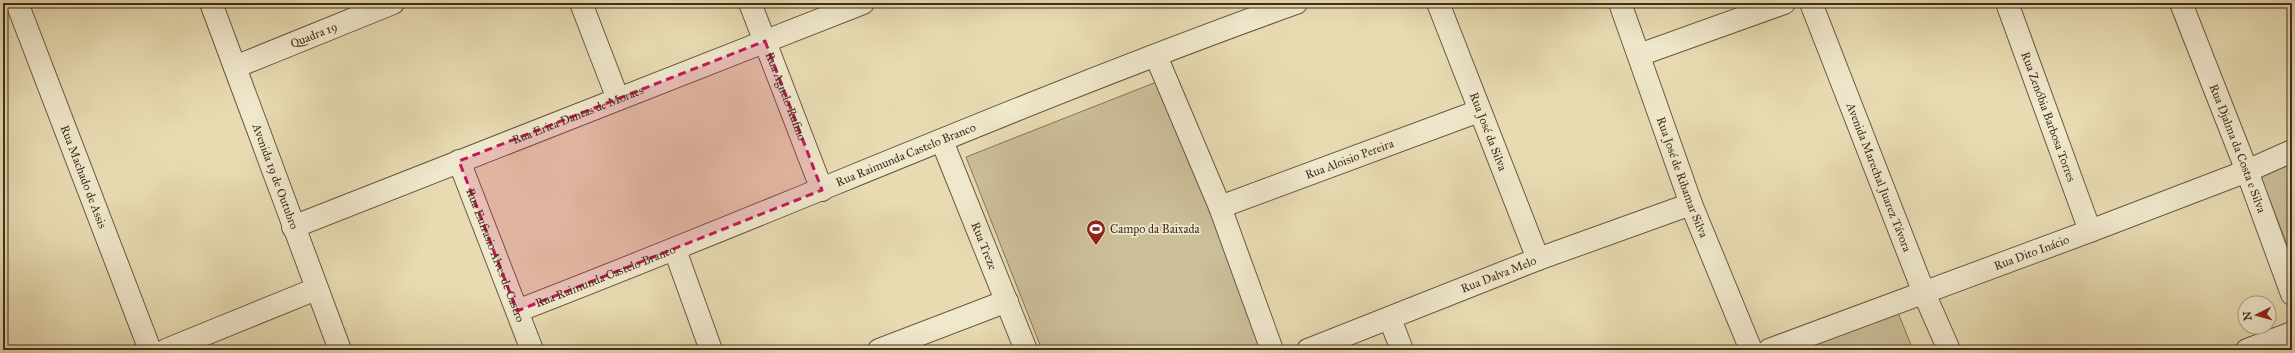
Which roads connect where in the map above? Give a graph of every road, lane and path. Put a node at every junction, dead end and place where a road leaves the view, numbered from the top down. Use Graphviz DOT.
graph roads {
  1 [pos="17,3"];
  2 [pos="211,3"];
  3 [pos="392,3"];
  4 [pos="581,3"];
  5 [pos="750,3"];
  6 [pos="863,3"];
  7 [pos="1438,3"];
  8 [pos="1620,3"];
  9 [pos="1784,3"];
  10 [pos="1811,3"];
  11 [pos="2007,3"];
  12 [pos="2181,3"];
  13 [pos="1282,5"];
  14 [pos="765,41"];
  15 [pos="1639,55"];
  16 [pos="1156,56"];
  17 [pos="235,67"];
  18 [pos="618,99"];
  19 [pos="1479,111"];
  20 [pos="942,141"];
  21 [pos="2292,151"];
  22 [pos="459,161"];
  23 [pos="2247,171"];
  24 [pos="822,190"];
  25 [pos="1691,204"];
  26 [pos="1220,207"];
  27 [pos="293,227"];
  28 [pos="2090,231"];
  29 [pos="675,250"];
  30 [pos="1538,259"];
  31 [pos="316,289"];
  32 [pos="1924,293"];
  33 [pos="2292,294"];
  34 [pos="1007,301"];
  35 [pos="517,311"];
  36 [pos="1390,318"];
  37 [pos="2292,333"];
  38 [pos="150,350"];
  39 [pos="166,350"];
  40 [pos="340,350"];
  41 [pos="532,350"];
  42 [pos="711,350"];
  43 [pos="879,350"];
  44 [pos="1026,350"];
  45 [pos="1272,350"];
  46 [pos="1308,350"];
  47 [pos="1402,350"];
  48 [pos="1751,350"];
  49 [pos="1769,350"];
  50 [pos="1949,350"];
  51 [pos="2248,350"];
  1 -- 38 [label="street, Rua Machado de Assis"];
  2 -- 17 [label="street, Avenida 19 de Outubro"];
  3 -- 17 [label="street, Quadra 19"];
  4 -- 18 [label="street"];
  5 -- 14 [label="street, Rua Agnelo Rufino"];
  6 -- 14 [label="street, Rua Erica Dantas de Moraes"];
  7 -- 19 [label="street, Rua José da Silva"];
  8 -- 15 [label="street, Rua José de Ribamar Silva"];
  9 -- 15 [label="street"];
  10 -- 32 [label="street, Avenida Marechal Juarez Távora"];
  11 -- 28 [label="street, Rua Zenóbia Barbosa Torres"];
  12 -- 23 [label="street, Rua Djalma da Costa e Silva"];
  13 -- 16 [label="street, Rua Raimunda Castelo Branco"];
  14 -- 18 [label="street, Rua Erica Dantas de Moraes"];
  14 -- 24 [label="street, Rua Agnelo Rufino"];
  15 -- 25 [label="street, Rua José de Ribamar Silva"];
  16 -- 20 [label="street, Rua Raimunda Castelo Branco"];
  16 -- 26 [label="street"];
  17 -- 27 [label="street, Avenida 19 de Outubro"];
  18 -- 22 [label="street, Rua Erica Dantas de Moraes"];
  19 -- 26 [label="street, Rua Aloisio Pereira"];
  19 -- 30 [label="street, Rua José da Silva"];
  20 -- 24 [label="street, Rua Raimunda Castelo Branco"];
  20 -- 34 [label="street, Rua Treze"];
  21 -- 23 [label="street, Rua Dito Inácio"];
  22 -- 27 [label="street, Rua Erica Dantas de Moraes"];
  22 -- 35 [label="street, Rua Eufrasio Alves de Castro"];
  23 -- 28 [label="street, Rua Dito Inácio"];
  23 -- 33 [label="street, Rua Djalma da Costa e Silva"];
  24 -- 29 [label="street, Rua Raimunda Castelo Branco"];
  25 -- 30 [label="street, Rua Dalva Melo"];
  25 -- 48 [label="street, Rua José de Ribamar Silva"];
  26 -- 45 [label="street"];
  27 -- 31 [label="street, Avenida 19 de Outubro"];
  28 -- 32 [label="street, Rua Dito Inácio"];
  29 -- 35 [label="street, Rua Raimunda Castelo Branco"];
  29 -- 42 [label="street"];
  30 -- 36 [label="street, Rua Dalva Melo"];
  31 -- 39 [label="street"];
  31 -- 40 [label="street, Avenida 19 de Outubro"];
  32 -- 49 [label="street, Rua Dito Inácio"];
  32 -- 50 [label="street, Avenida Marechal Juarez Távora"];
  34 -- 43 [label="street"];
  34 -- 44 [label="street, Rua Treze"];
  35 -- 41 [label="street, Rua Eufrasio Alves de Castro"];
  36 -- 46 [label="street, Rua Dalva Melo"];
  36 -- 47 [label="street"];
  37 -- 51 [label="street"];
}
